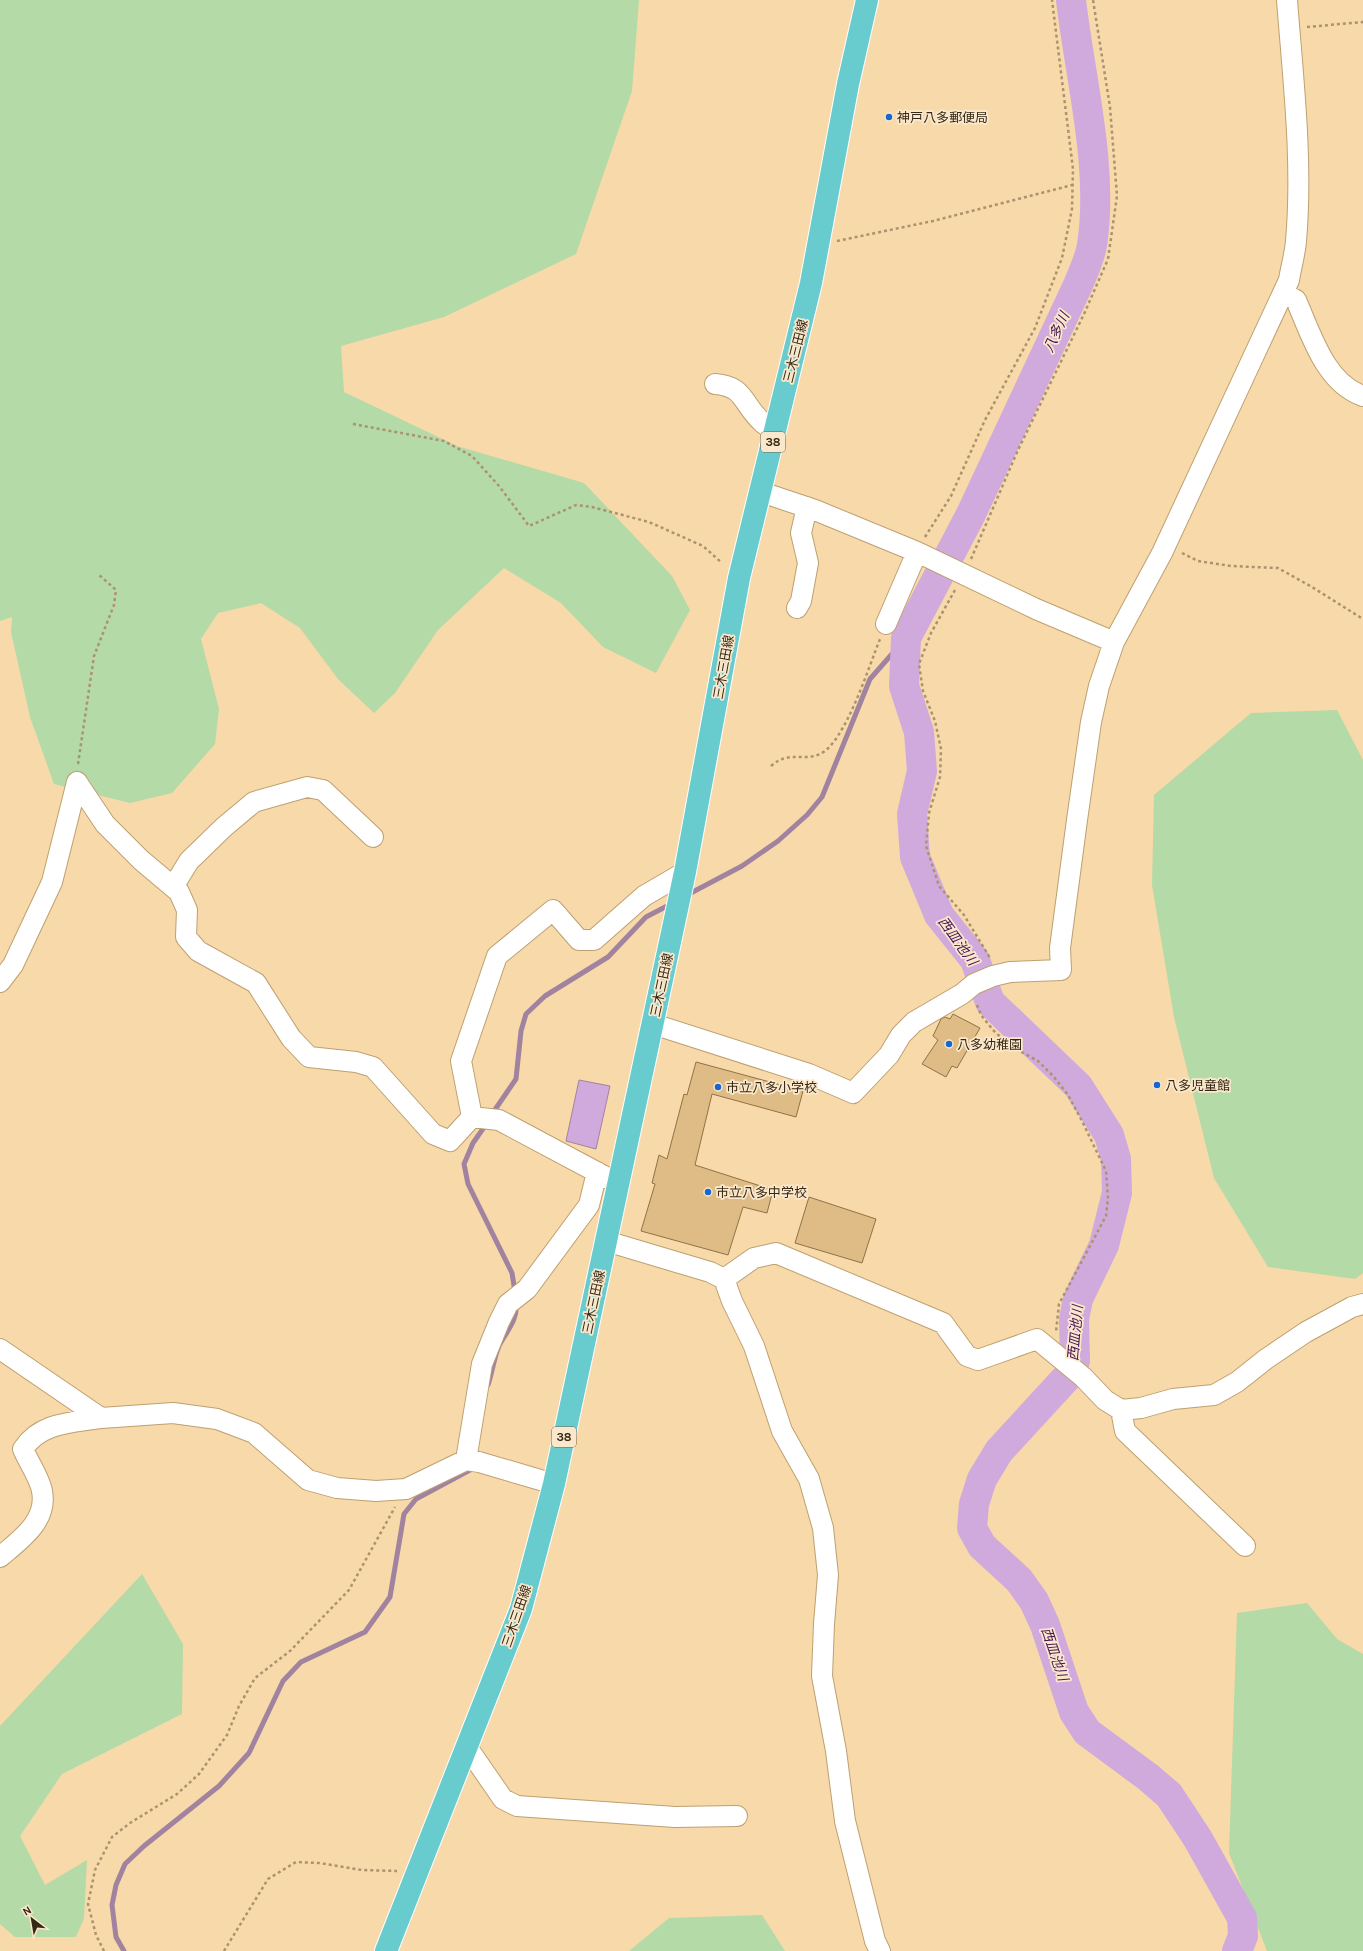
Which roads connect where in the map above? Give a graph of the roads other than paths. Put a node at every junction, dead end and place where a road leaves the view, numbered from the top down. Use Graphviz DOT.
graph roads {
  1 [pos="867,0"];
  2 [pos="1287,0"];
  3 [pos="1283,293"];
  4 [pos="715,384"];
  5 [pos="1363,396"];
  6 [pos="776,430"];
  7 [pos="760,492"];
  8 [pos="807,507"];
  9 [pos="922,554"];
  10 [pos="797,608"];
  11 [pos="886,624"];
  12 [pos="1114,642"];
  13 [pos="373,837"];
  14 [pos="682,887"];
  15 [pos="174,888"];
  16 [pos="0,982"];
  17 [pos="653,1024"];
  18 [pos="472,1117"];
  19 [pos="597,1172"];
  20 [pos="619,1184"];
  21 [pos="606,1241"];
  22 [pos="724,1279"];
  23 [pos="1363,1304"];
  24 [pos="0,1349"];
  25 [pos="1121,1410"];
  26 [pos="101,1418"];
  27 [pos="466,1460"];
  28 [pos="554,1484"];
  29 [pos="1245,1546"];
  30 [pos="0,1557"];
  31 [pos="467,1747"];
  32 [pos="737,1816"];
  33 [pos="386,1951"];
  34 [pos="880,1951"];
  1 -- 6 [label="main road, 三木三田線 / 38"];
  2 -- 3 [label="street"];
  3 -- 5 [label="street"];
  3 -- 12 [label="street"];
  4 -- 6 [label="street"];
  6 -- 7 [label="main road, 三木三田線 / 38"];
  7 -- 8 [label="street"];
  7 -- 14 [label="main road, 三木三田線 / 38"];
  8 -- 9 [label="street"];
  8 -- 10 [label="street"];
  9 -- 11 [label="street"];
  9 -- 12 [label="street"];
  12 -- 17 [label="street"];
  13 -- 15 [label="street"];
  14 -- 17 [label="main road, 三木三田線 / 38"];
  14 -- 18 [label="street"];
  15 -- 16 [label="street"];
  15 -- 18 [label="street"];
  17 -- 20 [label="main road, 三木三田線 / 38"];
  18 -- 19 [label="street"];
  19 -- 20 [label="street"];
  19 -- 27 [label="street"];
  20 -- 21 [label="main road, 三木三田線 / 38"];
  21 -- 22 [label="street"];
  21 -- 28 [label="main road, 三木三田線 / 38"];
  22 -- 25 [label="street"];
  22 -- 34 [label="street"];
  23 -- 25 [label="street"];
  24 -- 26 [label="street"];
  25 -- 29 [label="street"];
  26 -- 27 [label="street"];
  26 -- 30 [label="street"];
  27 -- 28 [label="street"];
  28 -- 31 [label="main road, 三木三田線 / 38"];
  31 -- 32 [label="street"];
  31 -- 33 [label="main road, 三木三田線 / 38"];
}
